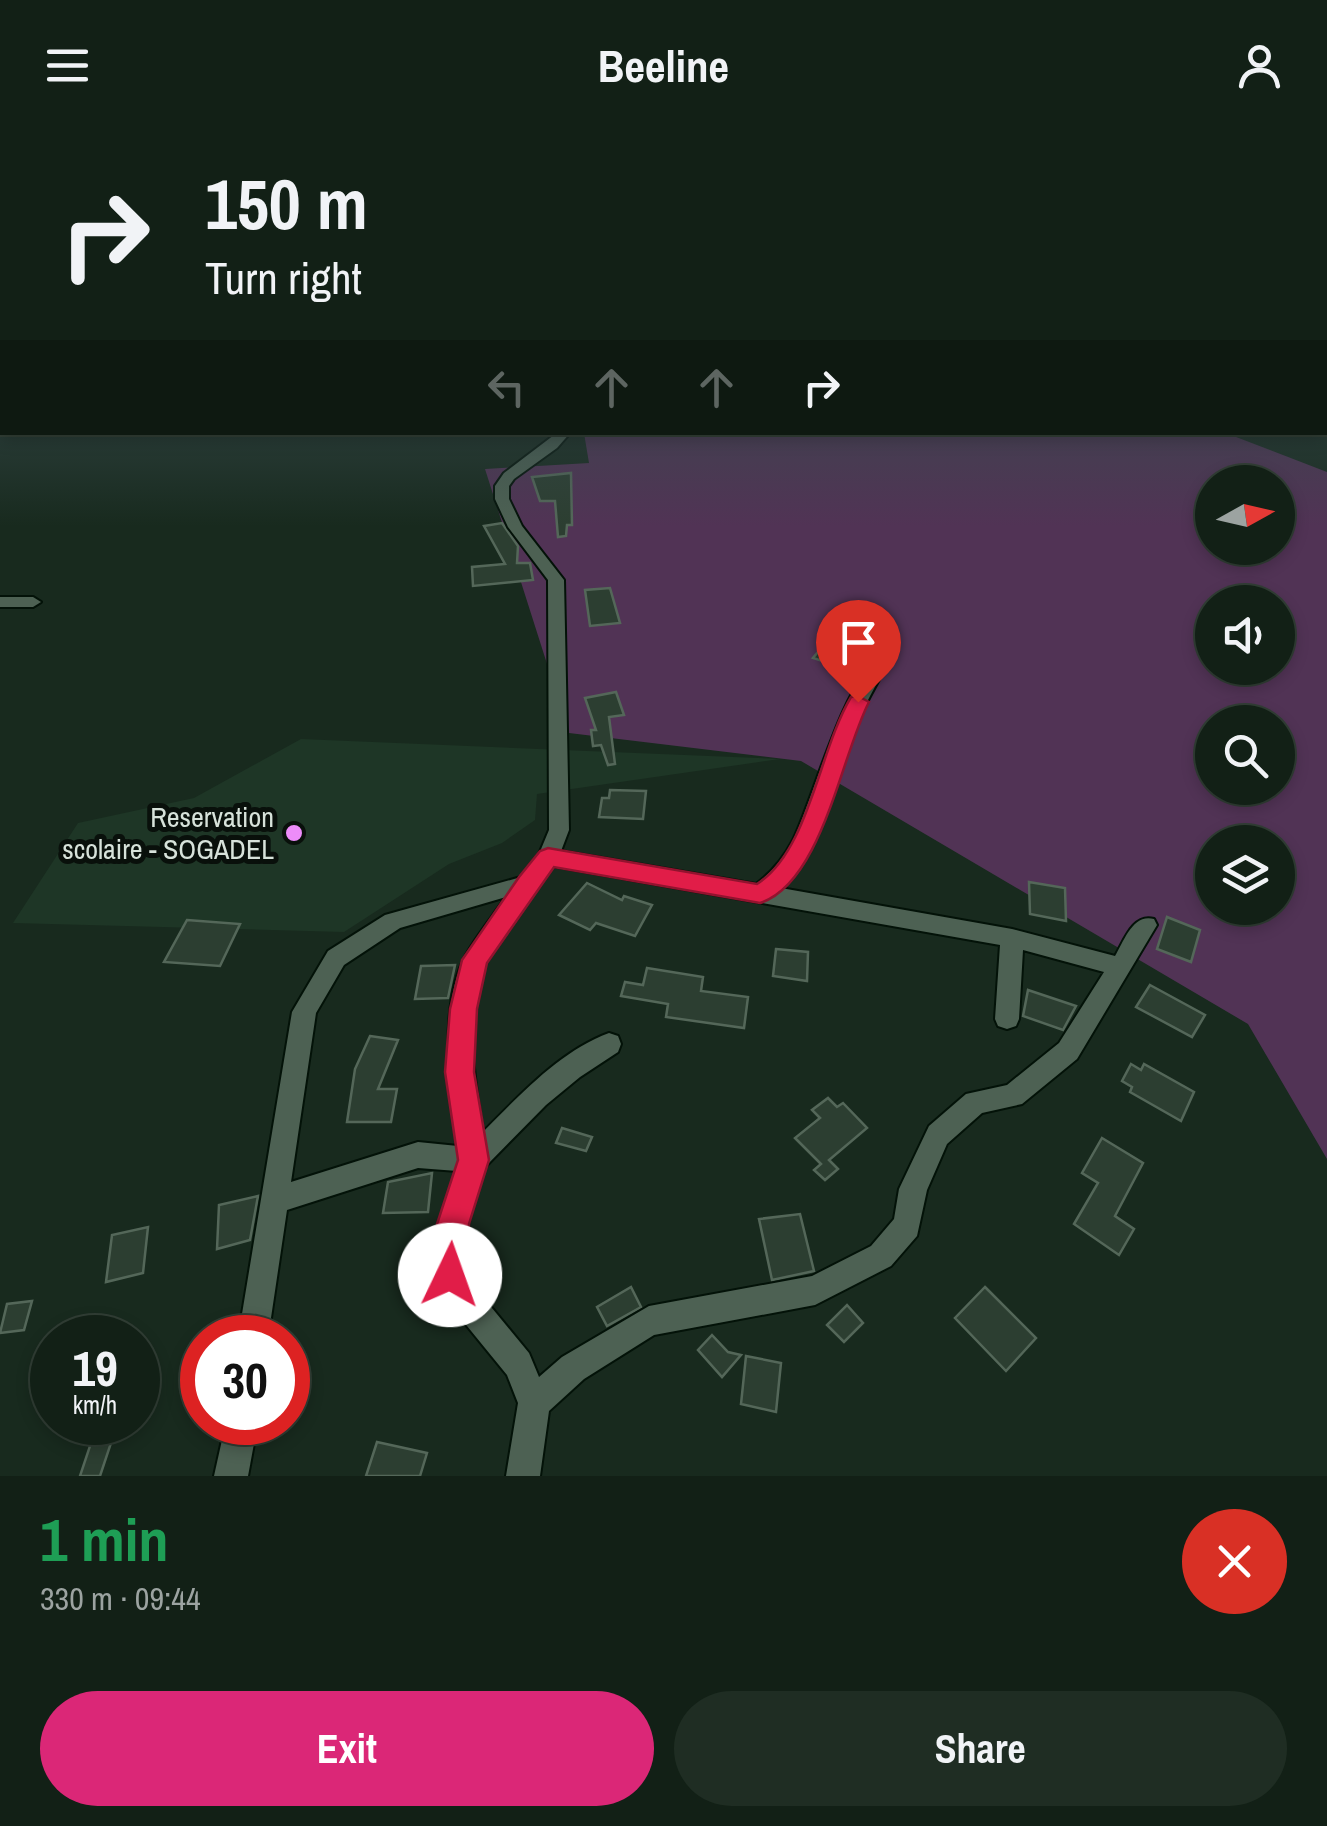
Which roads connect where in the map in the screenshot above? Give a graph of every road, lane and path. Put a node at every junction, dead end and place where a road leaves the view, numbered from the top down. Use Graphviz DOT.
graph roads {
  1 [pos="560,435"];
  2 [pos="0,602"];
  3 [pos="33,602"];
  4 [pos="874,672"];
  5 [pos="548,857"];
  6 [pos="528,884"];
  7 [pos="760,894"];
  8 [pos="1146,925"];
  9 [pos="1012,938"];
  10 [pos="1121,967"];
  11 [pos="1006,1018"];
  12 [pos="609,1044"];
  13 [pos="474,1160"];
  14 [pos="273,1201"];
  15 [pos="257,1315"];
  16 [pos="534,1403"];
  17 [pos="237,1445"];
  18 [pos="231,1476"];
  19 [pos="523,1476"];
  1 -- 5 [label="street"];
  2 -- 3 [label="street"];
  4 -- 7 [label="street"];
  5 -- 6 [label="street"];
  5 -- 7 [label="street"];
  6 -- 13 [label="street"];
  6 -- 14 [label="street"];
  7 -- 9 [label="street"];
  8 -- 10 [label="street"];
  9 -- 10 [label="street"];
  9 -- 11 [label="street"];
  10 -- 16 [label="street"];
  12 -- 13 [label="street"];
  13 -- 14 [label="street"];
  13 -- 16 [label="street"];
  14 -- 15 [label="street"];
  16 -- 19 [label="street"];
  17 -- 18 [label="street"];
}
